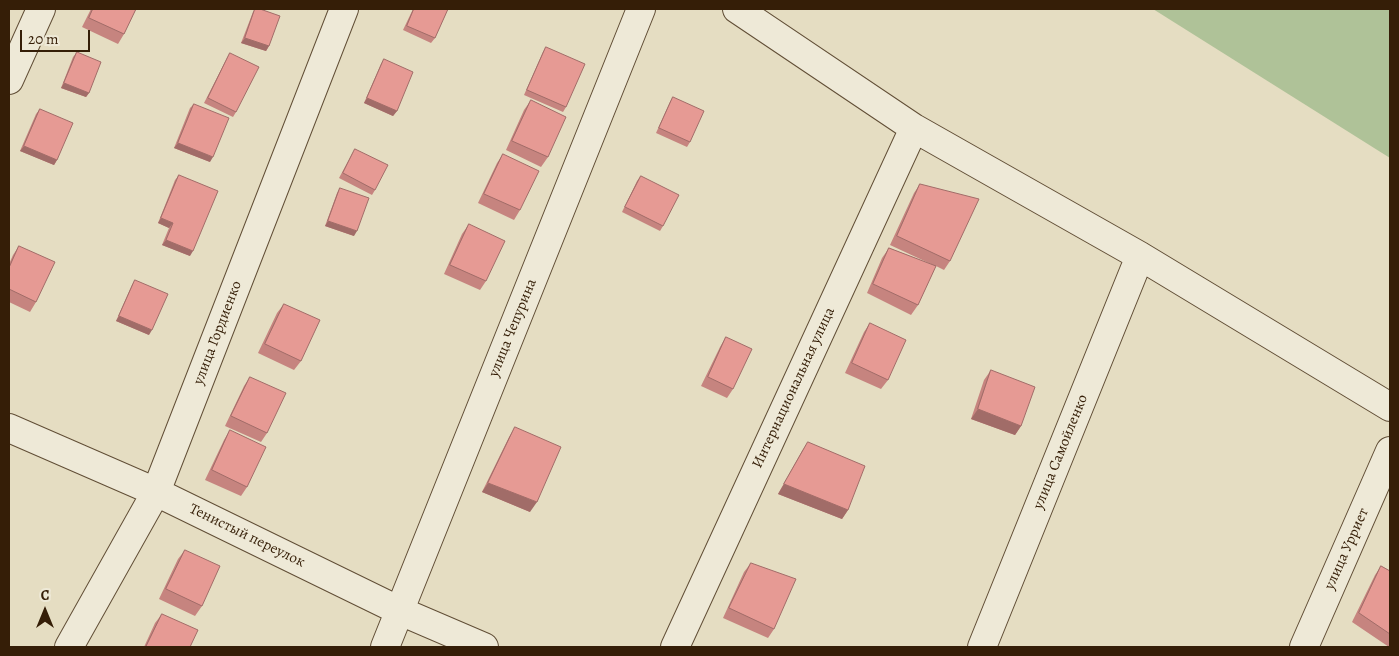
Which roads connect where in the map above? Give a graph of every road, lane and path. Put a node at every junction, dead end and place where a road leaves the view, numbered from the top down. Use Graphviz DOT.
graph roads {
  1 [pos="41,9"];
  2 [pos="344,9"];
  3 [pos="642,9"];
  4 [pos="737,9"];
  5 [pos="9,80"];
  6 [pos="914,128"];
  7 [pos="1140,256"];
  8 [pos="1390,407"];
  9 [pos="9,428"];
  10 [pos="1390,452"];
  11 [pos="156,492"];
  12 [pos="400,611"];
  13 [pos="69,647"];
  14 [pos="385,647"];
  15 [pos="484,647"];
  16 [pos="675,647"];
  17 [pos="982,647"];
  18 [pos="1304,647"];
  1 -- 5 [label="street"];
  2 -- 11 [label="street, улица Гордиенко"];
  3 -- 12 [label="street, улица Чепурина"];
  4 -- 6 [label="street"];
  6 -- 7 [label="street"];
  6 -- 16 [label="street, Интернациональная улица"];
  7 -- 8 [label="street"];
  7 -- 17 [label="street, улица Самойленко"];
  9 -- 11 [label="street, Тенистый переулок"];
  10 -- 18 [label="street, улица Урриет"];
  11 -- 12 [label="street, Тенистый переулок"];
  11 -- 13 [label="street, улица Гордиенко"];
  12 -- 14 [label="street, улица Чепурина"];
  12 -- 15 [label="street, Тенистый переулок"];
}
